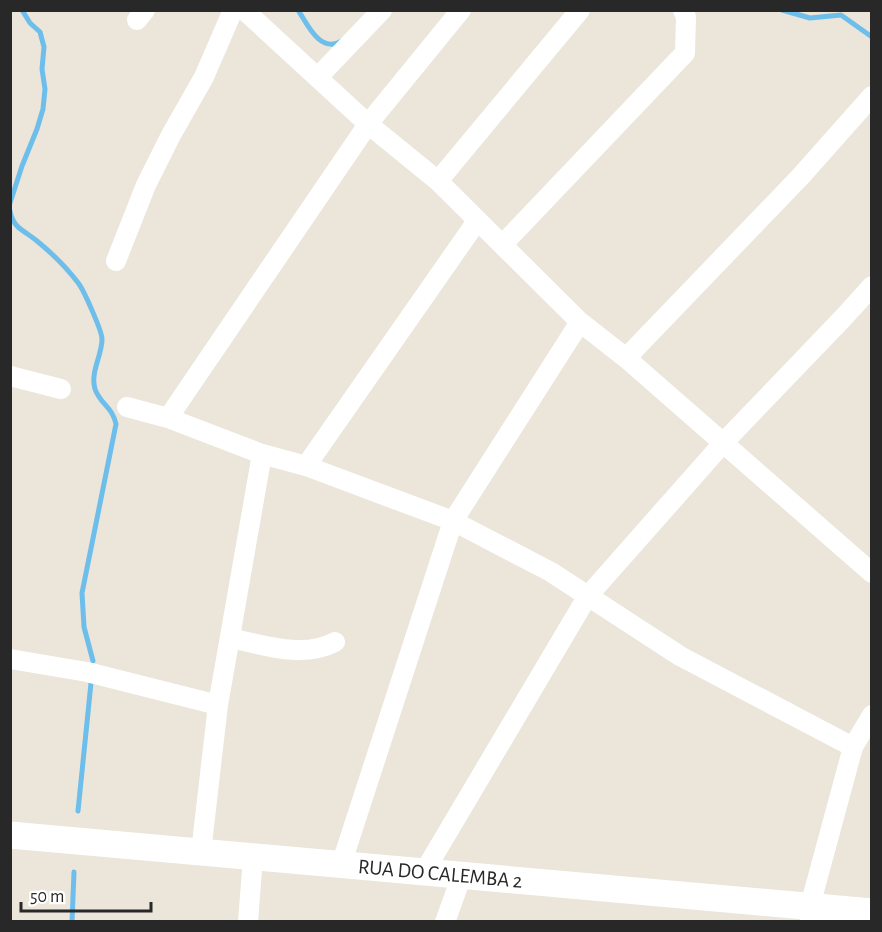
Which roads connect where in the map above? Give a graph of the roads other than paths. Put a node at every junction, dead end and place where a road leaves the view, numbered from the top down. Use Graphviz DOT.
graph roads {
  1 [pos="233,10"];
  2 [pos="244,10"];
  3 [pos="382,10"];
  4 [pos="461,10"];
  5 [pos="580,10"];
  6 [pos="683,10"];
  7 [pos="318,77"];
  8 [pos="872,96"];
  9 [pos="368,123"];
  10 [pos="438,182"];
  11 [pos="477,221"];
  12 [pos="503,244"];
  13 [pos="116,261"];
  14 [pos="872,286"];
  15 [pos="580,322"];
  16 [pos="626,358"];
  17 [pos="10,376"];
  18 [pos="62,389"];
  19 [pos="127,407"];
  20 [pos="168,418"];
  21 [pos="724,442"];
  22 [pos="262,454"];
  23 [pos="306,466"];
  24 [pos="453,521"];
  25 [pos="872,573"];
  26 [pos="587,597"];
  27 [pos="230,638"];
  28 [pos="334,642"];
  29 [pos="10,659"];
  30 [pos="218,705"];
  31 [pos="872,715"];
  32 [pos="853,747"];
  33 [pos="10,836"];
  34 [pos="201,852"];
  35 [pos="253,857"];
  36 [pos="341,865"];
  37 [pos="424,872"];
  38 [pos="462,875"];
  39 [pos="872,912"];
  40 [pos="810,914"];
  41 [pos="248,921"];
  42 [pos="445,921"];
  1 -- 13 [label="street"];
  2 -- 7 [label="street"];
  3 -- 7 [label="street"];
  4 -- 9 [label="street"];
  5 -- 10 [label="street"];
  6 -- 12 [label="street"];
  7 -- 9 [label="street"];
  8 -- 16 [label="street"];
  9 -- 10 [label="street"];
  9 -- 20 [label="street"];
  10 -- 11 [label="street"];
  11 -- 12 [label="street"];
  11 -- 23 [label="street"];
  12 -- 15 [label="street"];
  14 -- 21 [label="street"];
  15 -- 16 [label="street"];
  15 -- 24 [label="street"];
  16 -- 21 [label="street"];
  17 -- 18 [label="street"];
  19 -- 20 [label="street"];
  20 -- 22 [label="street"];
  21 -- 25 [label="street"];
  21 -- 26 [label="street"];
  22 -- 23 [label="street"];
  22 -- 27 [label="street"];
  23 -- 24 [label="street"];
  24 -- 26 [label="street"];
  24 -- 36 [label="street"];
  26 -- 32 [label="street"];
  26 -- 37 [label="street"];
  27 -- 28 [label="street"];
  27 -- 30 [label="street"];
  29 -- 30 [label="street"];
  30 -- 34 [label="street"];
  31 -- 32 [label="street"];
  32 -- 40 [label="street"];
  33 -- 34 [label="main road, RUA DO CALEMBA 2"];
  34 -- 35 [label="main road, RUA DO CALEMBA 2"];
  35 -- 36 [label="main road, RUA DO CALEMBA 2"];
  35 -- 41 [label="street"];
  36 -- 37 [label="main road, RUA DO CALEMBA 2"];
  37 -- 38 [label="main road, RUA DO CALEMBA 2"];
  38 -- 40 [label="main road, RUA DO CALEMBA 2"];
  38 -- 42 [label="street"];
  39 -- 40 [label="main road, RUA DO CALEMBA 2"];
}
